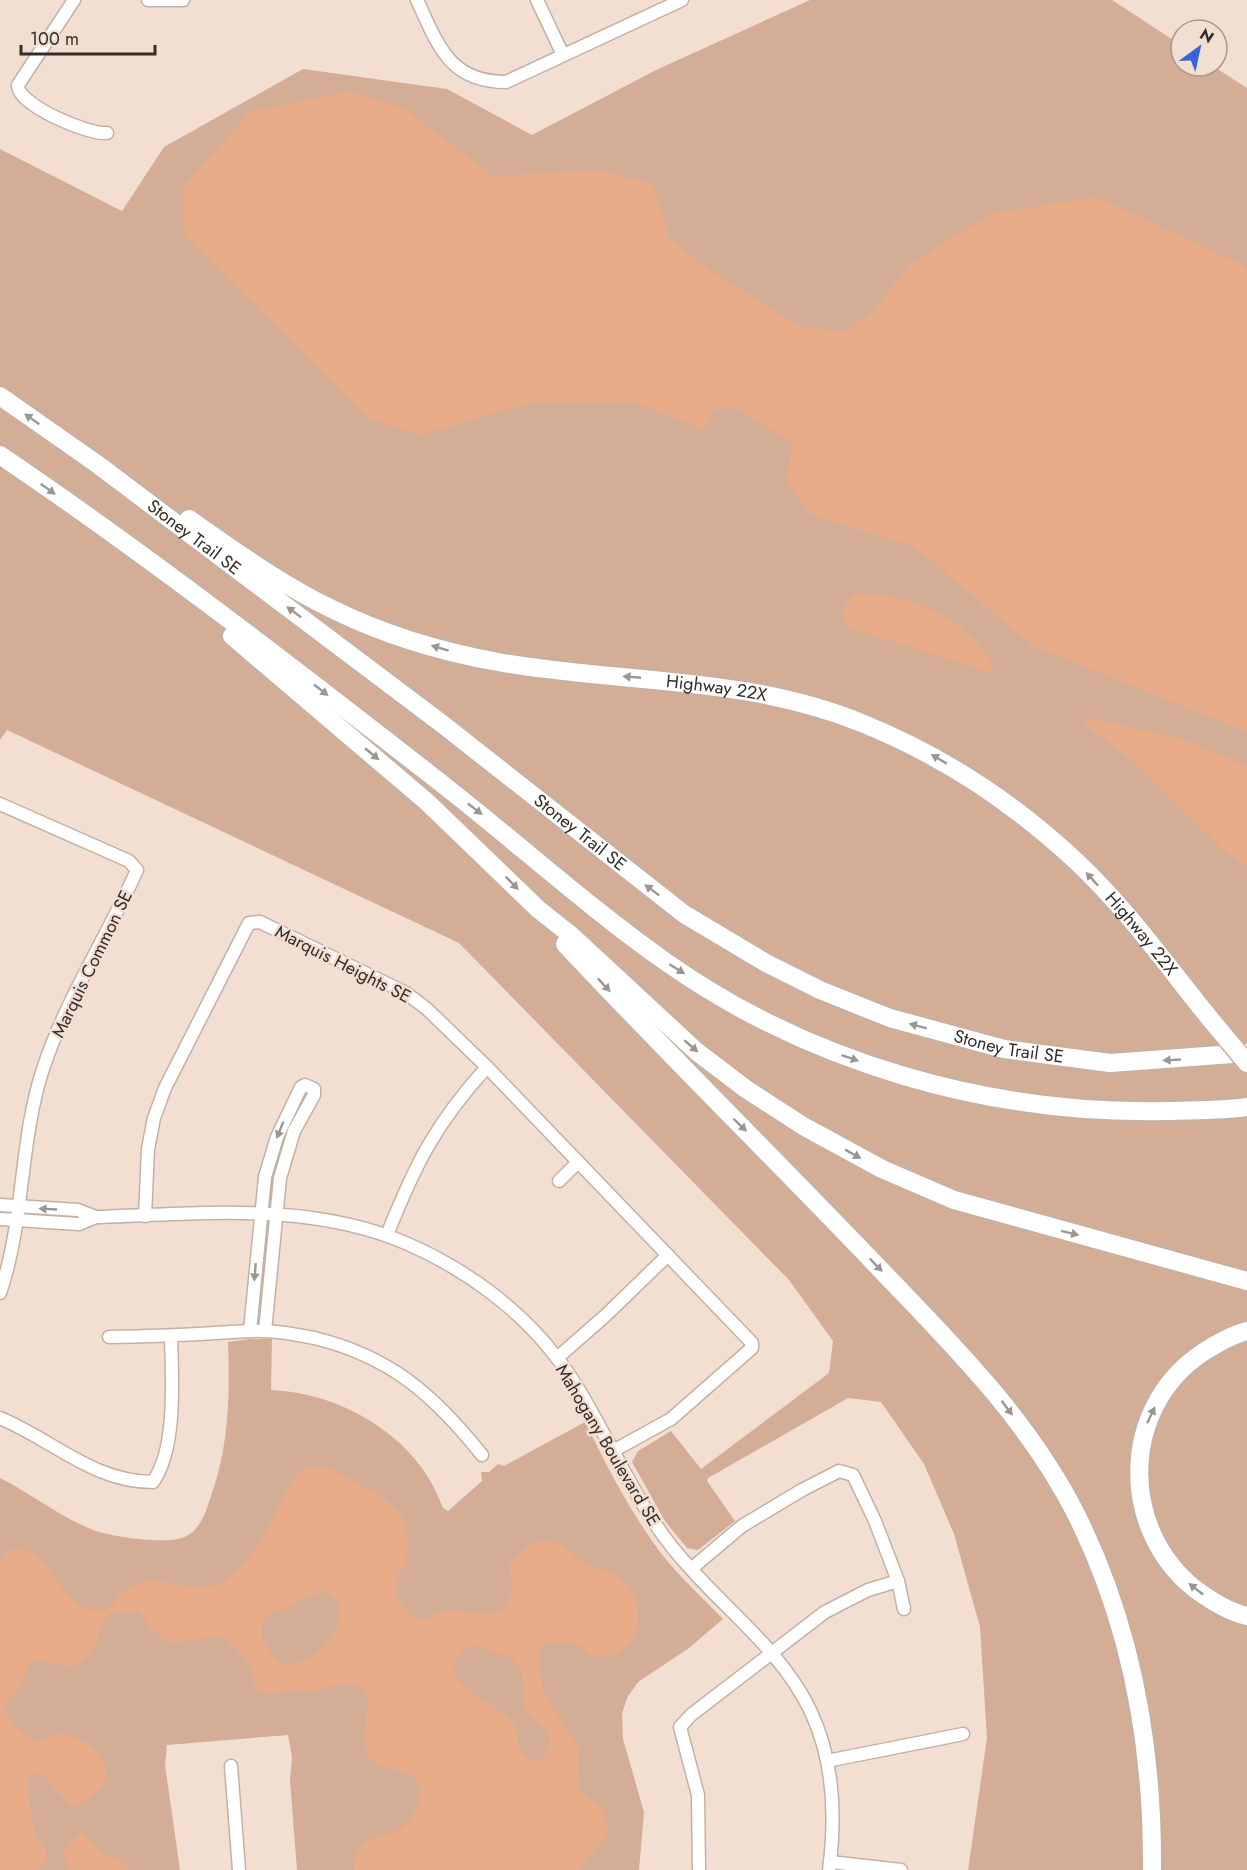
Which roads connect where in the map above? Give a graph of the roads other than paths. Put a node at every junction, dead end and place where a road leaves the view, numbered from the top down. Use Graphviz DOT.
graph roads {
  1 [pos="74,0"];
  2 [pos="148,0"];
  3 [pos="183,0"];
  4 [pos="417,0"];
  5 [pos="537,0"];
  6 [pos="674,2"];
  7 [pos="563,56"];
  8 [pos="107,133"];
  9 [pos="0,396"];
  10 [pos="0,455"];
  11 [pos="97,465"];
  12 [pos="188,589"];
  13 [pos="0,804"];
  14 [pos="538,909"];
  15 [pos="1247,1053"];
  16 [pos="1247,1063"];
  17 [pos="487,1067"];
  18 [pos="1247,1107"];
  19 [pos="578,1162"];
  20 [pos="560,1180"];
  21 [pos="0,1205"];
  22 [pos="19,1207"];
  23 [pos="262,1214"];
  24 [pos="276,1214"];
  25 [pos="145,1216"];
  26 [pos="96,1217"];
  27 [pos="0,1219"];
  28 [pos="17,1222"];
  29 [pos="387,1235"];
  30 [pos="668,1255"];
  31 [pos="1247,1281"];
  32 [pos="0,1293"];
  33 [pos="250,1331"];
  34 [pos="265,1331"];
  35 [pos="1247,1331"];
  36 [pos="109,1337"];
  37 [pos="171,1337"];
  38 [pos="557,1358"];
  39 [pos="0,1418"];
  40 [pos="613,1451"];
  41 [pos="482,1455"];
  42 [pos="691,1569"];
  43 [pos="898,1581"];
  44 [pos="904,1609"];
  45 [pos="1247,1616"];
  46 [pos="771,1653"];
  47 [pos="963,1734"];
  48 [pos="827,1761"];
  49 [pos="231,1766"];
  50 [pos="830,1866"];
  51 [pos="239,1870"];
  52 [pos="699,1870"];
  53 [pos="901,1870"];
  54 [pos="1152,1870"];
  1 -- 8 [label="street"];
  2 -- 3 [label="street"];
  4 -- 7 [label="street"];
  5 -- 7 [label="street"];
  6 -- 7 [label="street"];
  11 -- 9 [label="highway, Stoney Trail SE, one-way"];
  10 -- 12 [label="highway, one-way"];
  15 -- 11 [label="highway, Stoney Trail SE, one-way"];
  16 -- 11 [label="highway, Highway 22X, one-way, bridge"];
  12 -- 14 [label="highway, one-way"];
  12 -- 18 [label="highway, one-way"];
  13 -- 22 [label="street, Marquis Common SE"];
  14 -- 31 [label="highway, one-way"];
  14 -- 54 [label="highway, one-way"];
  17 -- 19 [label="street, Marquis Heights SE"];
  17 -- 25 [label="street, Marquis Heights SE"];
  17 -- 29 [label="street"];
  19 -- 20 [label="street"];
  19 -- 30 [label="street, Marquis Heights SE"];
  21 -- 22 [label="street, Mahogany Boulevard SE"];
  26 -- 22 [label="street, Mahogany Boulevard SE, one-way"];
  22 -- 28 [label="street"];
  23 -- 24 [label="street, Mahogany Boulevard SE"];
  24 -- 23 [label="street, one-way"];
  23 -- 25 [label="street, Mahogany Boulevard SE"];
  23 -- 33 [label="street, one-way"];
  24 -- 29 [label="street, Mahogany Boulevard SE"];
  24 -- 34 [label="street"];
  25 -- 26 [label="street, Mahogany Boulevard SE"];
  26 -- 28 [label="street, Mahogany Boulevard SE"];
  27 -- 28 [label="street, Mahogany Boulevard SE"];
  28 -- 32 [label="street"];
  29 -- 38 [label="street, Mahogany Boulevard SE"];
  30 -- 38 [label="street"];
  30 -- 40 [label="street, Marquis Heights SE"];
  33 -- 34 [label="street"];
  33 -- 37 [label="street"];
  34 -- 41 [label="street"];
  45 -- 35 [label="highway, one-way"];
  36 -- 37 [label="street"];
  37 -- 39 [label="street"];
  38 -- 40 [label="street, Mahogany Boulevard SE"];
  40 -- 42 [label="street, Mahogany Boulevard SE"];
  42 -- 43 [label="street"];
  42 -- 46 [label="street, Mahogany Boulevard SE"];
  43 -- 44 [label="street"];
  43 -- 46 [label="street"];
  46 -- 48 [label="street, Mahogany Boulevard SE"];
  46 -- 52 [label="street"];
  47 -- 48 [label="street"];
  48 -- 50 [label="street, Mahogany Boulevard SE"];
  49 -- 51 [label="street"];
  50 -- 53 [label="street"];
}
